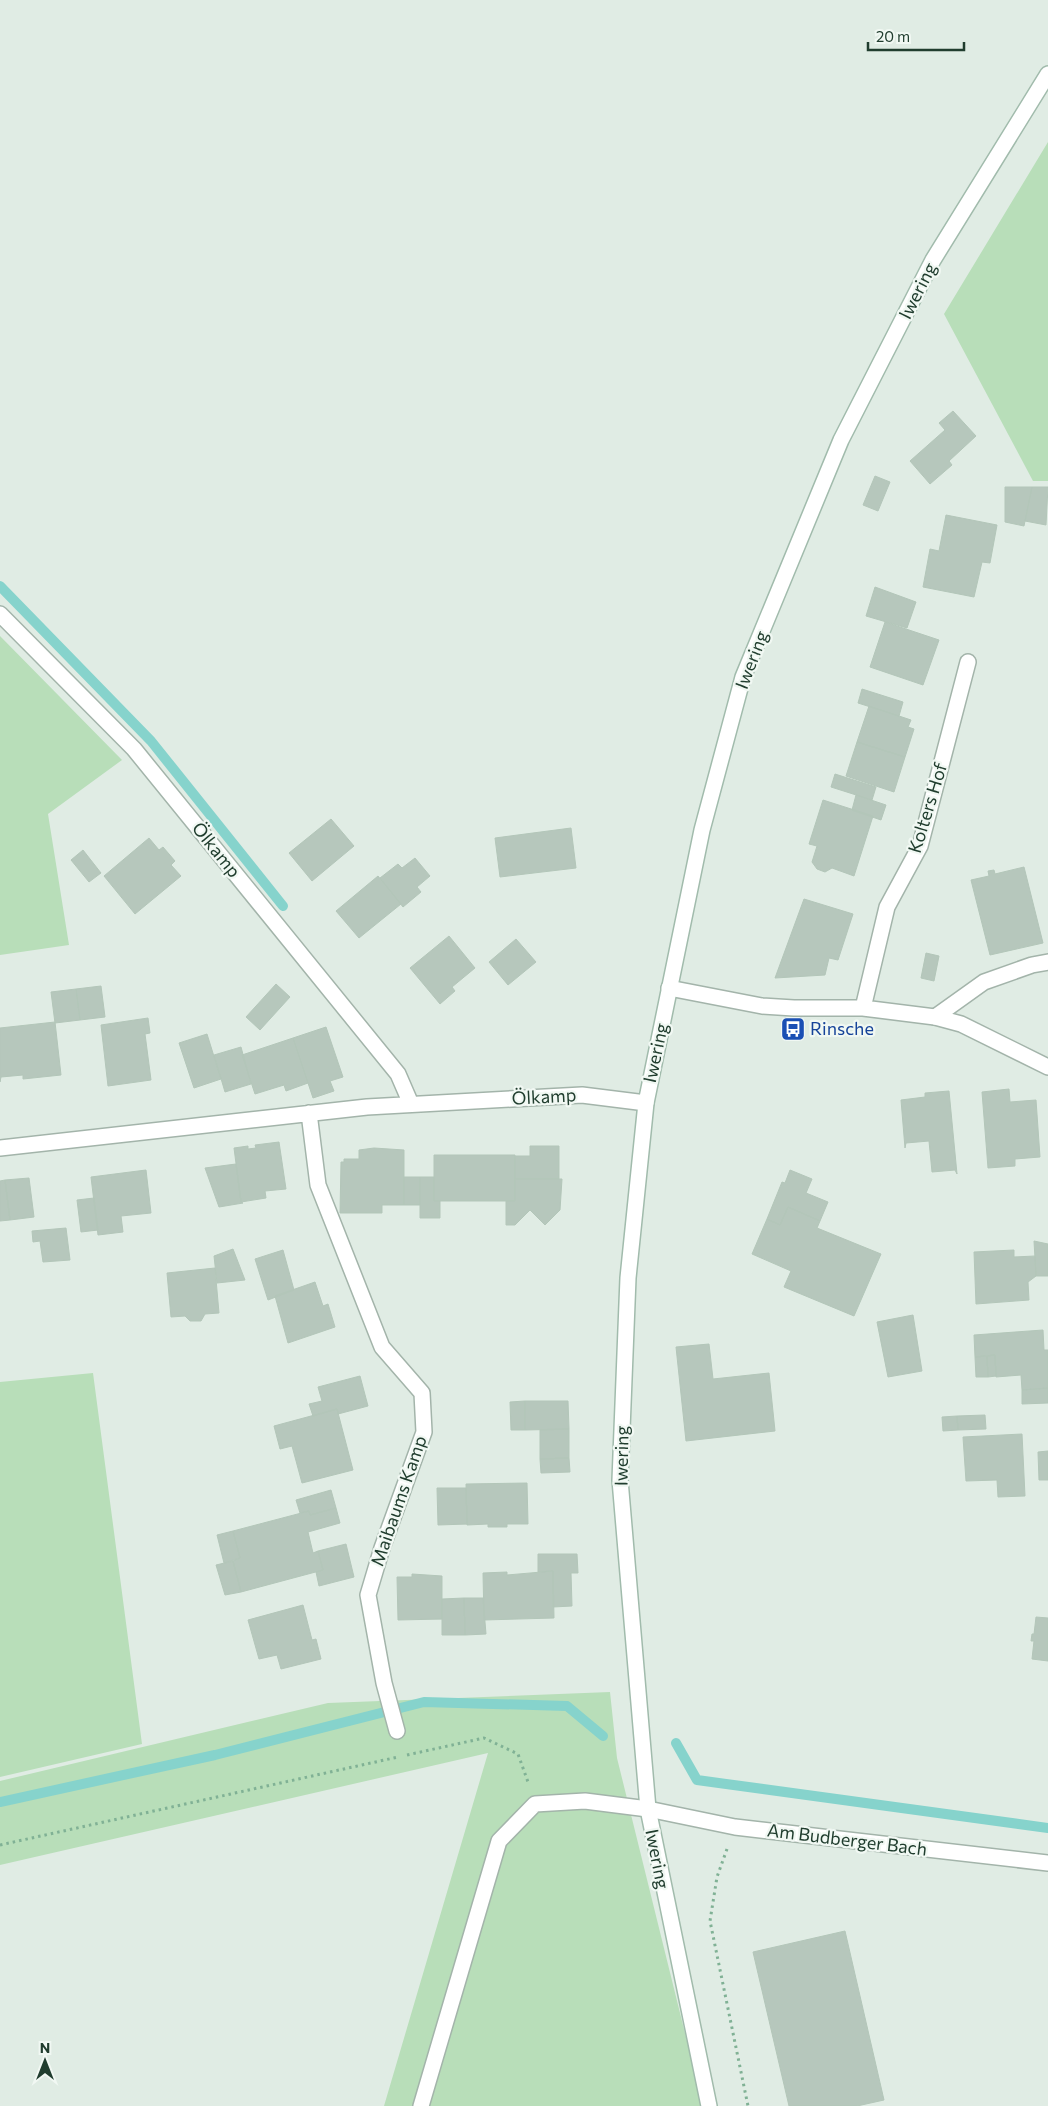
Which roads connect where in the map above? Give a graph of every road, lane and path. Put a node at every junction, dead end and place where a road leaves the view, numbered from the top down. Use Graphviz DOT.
graph roads {
  1 [pos="1048,74"];
  2 [pos="0,614"];
  3 [pos="968,662"];
  4 [pos="1048,962"];
  5 [pos="669,988"];
  6 [pos="863,1008"];
  7 [pos="935,1017"];
  8 [pos="1048,1067"];
  9 [pos="646,1103"];
  10 [pos="411,1104"];
  11 [pos="309,1114"];
  12 [pos="0,1148"];
  13 [pos="397,1731"];
  14 [pos="535,1804"];
  15 [pos="648,1809"];
  16 [pos="735,1827"];
  17 [pos="0,1845"];
  18 [pos="1048,1863"];
  19 [pos="420,2106"];
  20 [pos="709,2106"];
  21 [pos="748,2106"];
  1 -- 5 [label="street, Iwering"];
  2 -- 10 [label="street, Ölkamp"];
  3 -- 6 [label="street, Kolters Hof"];
  4 -- 7 [label="street"];
  5 -- 6 [label="street"];
  5 -- 9 [label="street, Iwering"];
  6 -- 7 [label="street"];
  7 -- 8 [label="street"];
  9 -- 10 [label="street, Ölkamp"];
  9 -- 15 [label="street, Iwering"];
  10 -- 11 [label="street, Ölkamp"];
  11 -- 12 [label="street, Ölkamp"];
  11 -- 13 [label="street, Maibaums Kamp"];
  14 -- 15 [label="street, Am Budberger Bach"];
  14 -- 17 [label="path"];
  14 -- 19 [label="street"];
  15 -- 16 [label="street, Am Budberger Bach"];
  15 -- 20 [label="street, Iwering"];
  16 -- 18 [label="street, Am Budberger Bach"];
  16 -- 21 [label="path"];
}
